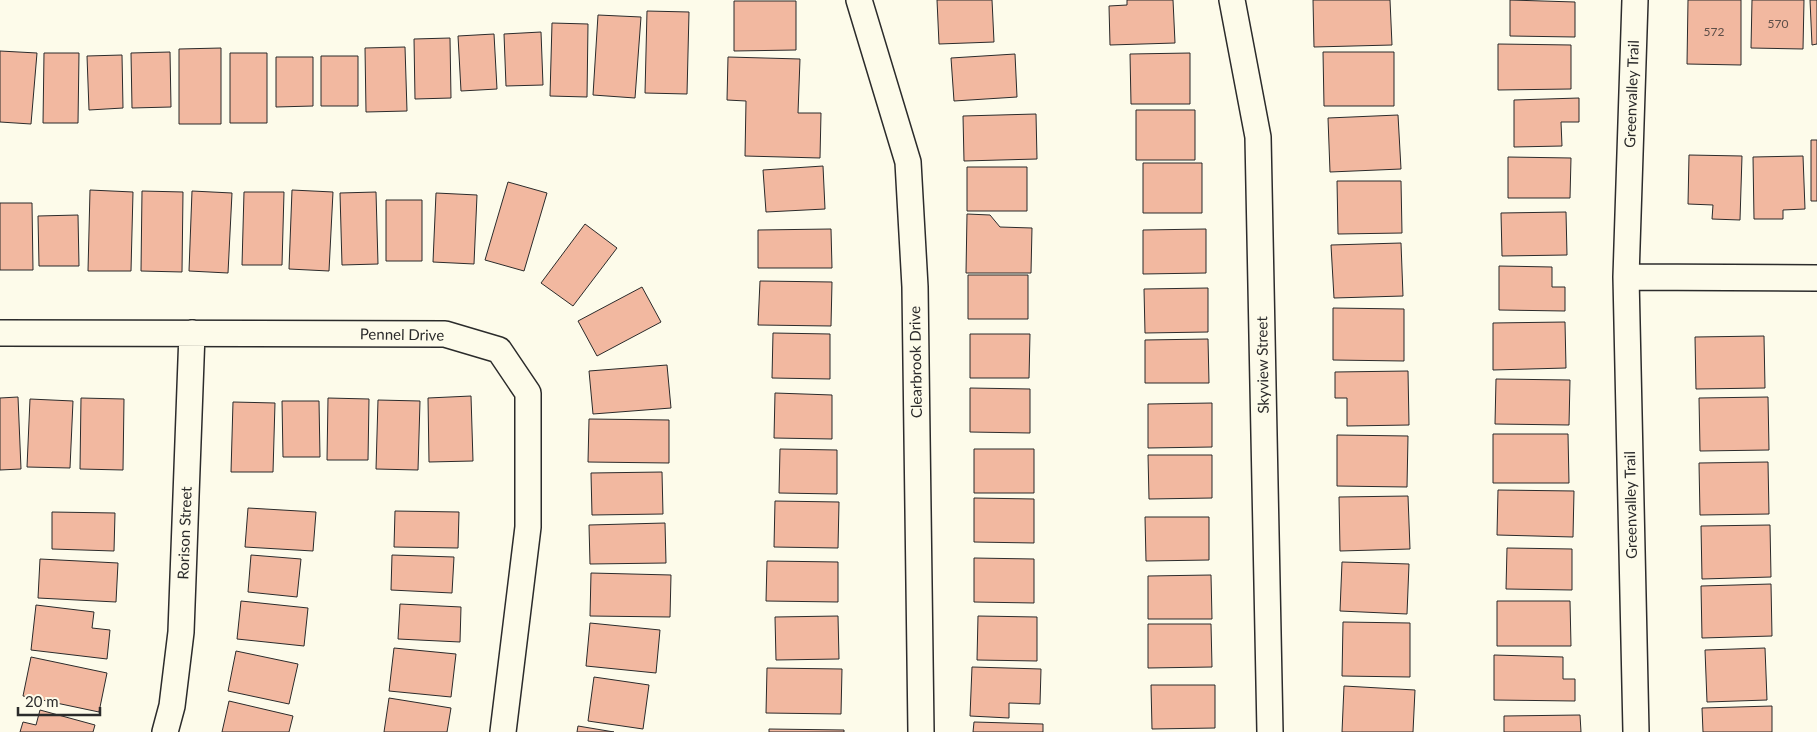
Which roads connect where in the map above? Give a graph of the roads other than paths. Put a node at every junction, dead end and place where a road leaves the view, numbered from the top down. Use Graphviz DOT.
graph roads {
  1 [pos="859,0"];
  2 [pos="1232,0"];
  3 [pos="1635,0"];
  4 [pos="1626,277"];
  5 [pos="1817,278"];
  6 [pos="0,333"];
  7 [pos="192,333"];
  8 [pos="165,732"];
  9 [pos="503,732"];
  10 [pos="921,732"];
  11 [pos="1270,732"];
  12 [pos="1636,732"];
  1 -- 10 [label="street, Clearbrook Drive"];
  2 -- 11 [label="street, Skyview Street"];
  3 -- 4 [label="street, Greenvalley Trail"];
  4 -- 5 [label="street"];
  4 -- 12 [label="street, Greenvalley Trail"];
  6 -- 7 [label="street, Pennel Drive"];
  7 -- 8 [label="street, Rorison Street"];
  7 -- 9 [label="street, Pennel Drive"];
}
